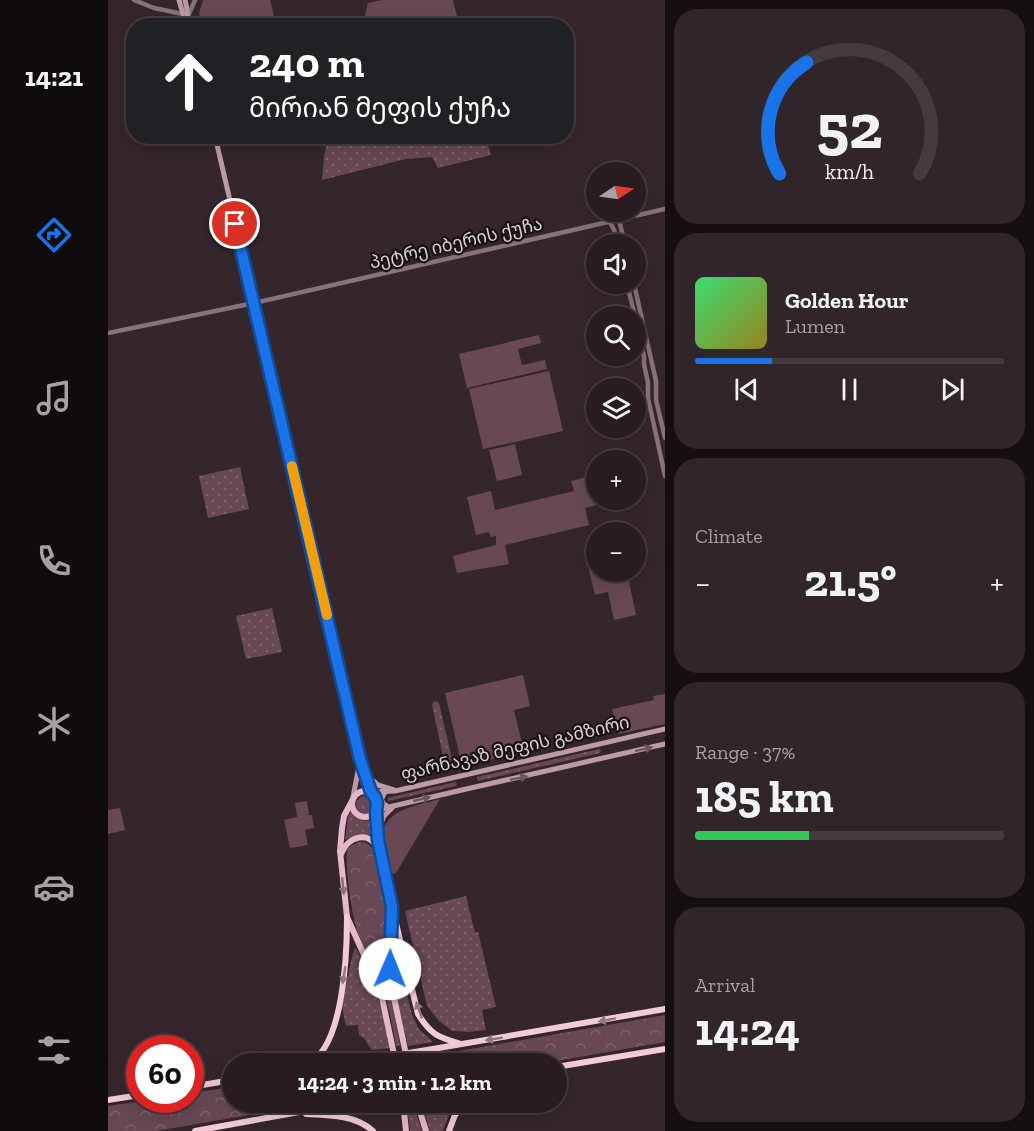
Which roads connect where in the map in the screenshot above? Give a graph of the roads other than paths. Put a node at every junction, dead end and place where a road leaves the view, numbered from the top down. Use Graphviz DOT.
graph roads {
  1 [pos="134,0"];
  2 [pos="179,0"];
  3 [pos="185,0"];
  4 [pos="195,0"];
  5 [pos="187,18"];
  6 [pos="217,144"];
  7 [pos="665,209"];
  8 [pos="646,214"];
  9 [pos="610,222"];
  10 [pos="615,234"];
  11 [pos="254,303"];
  12 [pos="108,333"];
  13 [pos="646,337"];
  14 [pos="650,354"];
  15 [pos="646,359"];
  16 [pos="646,362"];
  17 [pos="652,363"];
  18 [pos="644,366"];
  19 [pos="656,381"];
  20 [pos="648,383"];
  21 [pos="657,388"];
  22 [pos="648,390"];
  23 [pos="665,438"];
  24 [pos="665,476"];
  25 [pos="665,729"];
  26 [pos="607,742"];
  27 [pos="665,744"];
  28 [pos="611,757"];
  29 [pos="360,759"];
  30 [pos="363,769"];
  31 [pos="395,791"];
  32 [pos="371,792"];
  33 [pos="386,792"];
  34 [pos="353,799"];
  35 [pos="396,805"];
  36 [pos="389,807"];
  37 [pos="376,812"];
  38 [pos="377,831"];
  39 [pos="340,855"];
  40 [pos="381,856"];
  41 [pos="392,907"];
  42 [pos="347,916"];
  43 [pos="665,1010"];
  44 [pos="461,1044"];
  45 [pos="665,1049"];
  46 [pos="322,1053"];
  47 [pos="394,1053"];
  48 [pos="406,1053"];
  49 [pos="408,1053"];
  50 [pos="567,1065"];
  51 [pos="222,1082"];
  52 [pos="204,1085"];
  53 [pos="126,1097"];
  54 [pos="108,1100"];
  55 [pos="292,1113"];
  56 [pos="404,1113"];
  57 [pos="420,1113"];
  58 [pos="457,1113"];
  59 [pos="195,1131"];
  60 [pos="373,1131"];
  61 [pos="406,1131"];
  62 [pos="426,1131"];
  63 [pos="449,1131"];
  1 -- 5 [label="street"];
  2 -- 5 [label="main road"];
  3 -- 5 [label="main road"];
  4 -- 5 [label="street"];
  6 -- 11 [label="main road"];
  7 -- 8 [label="street, პეტრე იბერის ქუჩა"];
  9 -- 10 [label="street"];
  9 -- 11 [label="street, პეტრე იბერის ქუჩა"];
  11 -- 12 [label="street, პეტრე იბერის ქუჩა"];
  11 -- 29 [label="main road"];
  13 -- 14 [label="street"];
  14 -- 15 [label="street"];
  14 -- 17 [label="street"];
  16 -- 17 [label="street"];
  17 -- 19 [label="street"];
  18 -- 20 [label="street"];
  19 -- 20 [label="street"];
  19 -- 21 [label="street"];
  20 -- 22 [label="street"];
  21 -- 22 [label="street"];
  21 -- 23 [label="street"];
  22 -- 24 [label="street"];
  25 -- 26 [label="main road, ფარნავაზ მეფის გამზირი"];
  26 -- 28 [label="main road"];
  26 -- 31 [label="main road, ფარნავაზ მეფის გამზირი"];
  28 -- 27 [label="main road, ფარნავაზ მეფის გამზირი, one-way"];
  35 -- 28 [label="main road, ფარნავაზ მეფის გამზირი, one-way"];
  29 -- 30 [label="main road"];
  29 -- 34 [label="main road"];
  30 -- 31 [label="main road"];
  30 -- 32 [label="main road"];
  31 -- 33 [label="main road, ფარნავაზ მეფის გამზირი"];
  32 -- 33 [label="main road, ფარნავაზ მეფის გამზირი"];
  32 -- 34 [label="main road"];
  32 -- 37 [label="main road"];
  33 -- 36 [label="main road"];
  34 -- 37 [label="main road"];
  34 -- 39 [label="main road"];
  35 -- 36 [label="main road, ფარნავაზ მეფის გამზირი"];
  35 -- 38 [label="main road"];
  36 -- 37 [label="main road, ფარნავაზ მეფის გამზირი"];
  37 -- 38 [label="main road"];
  38 -- 40 [label="main road"];
  39 -- 40 [label="main road"];
  39 -- 42 [label="main road, one-way"];
  40 -- 41 [label="main road"];
  44 -- 41 [label="highway, one-way"];
  41 -- 48 [label="main road"];
  42 -- 46 [label="highway, one-way"];
  42 -- 47 [label="main road"];
  43 -- 44 [label="highway, one-way"];
  44 -- 49 [label="highway, bridge"];
  45 -- 50 [label="highway"];
  51 -- 52 [label="highway"];
  53 -- 54 [label="highway"];
  55 -- 59 [label="highway"];
  55 -- 60 [label="highway"];
  56 -- 61 [label="main road"];
  57 -- 62 [label="main road"];
  58 -- 63 [label="highway"];
}
